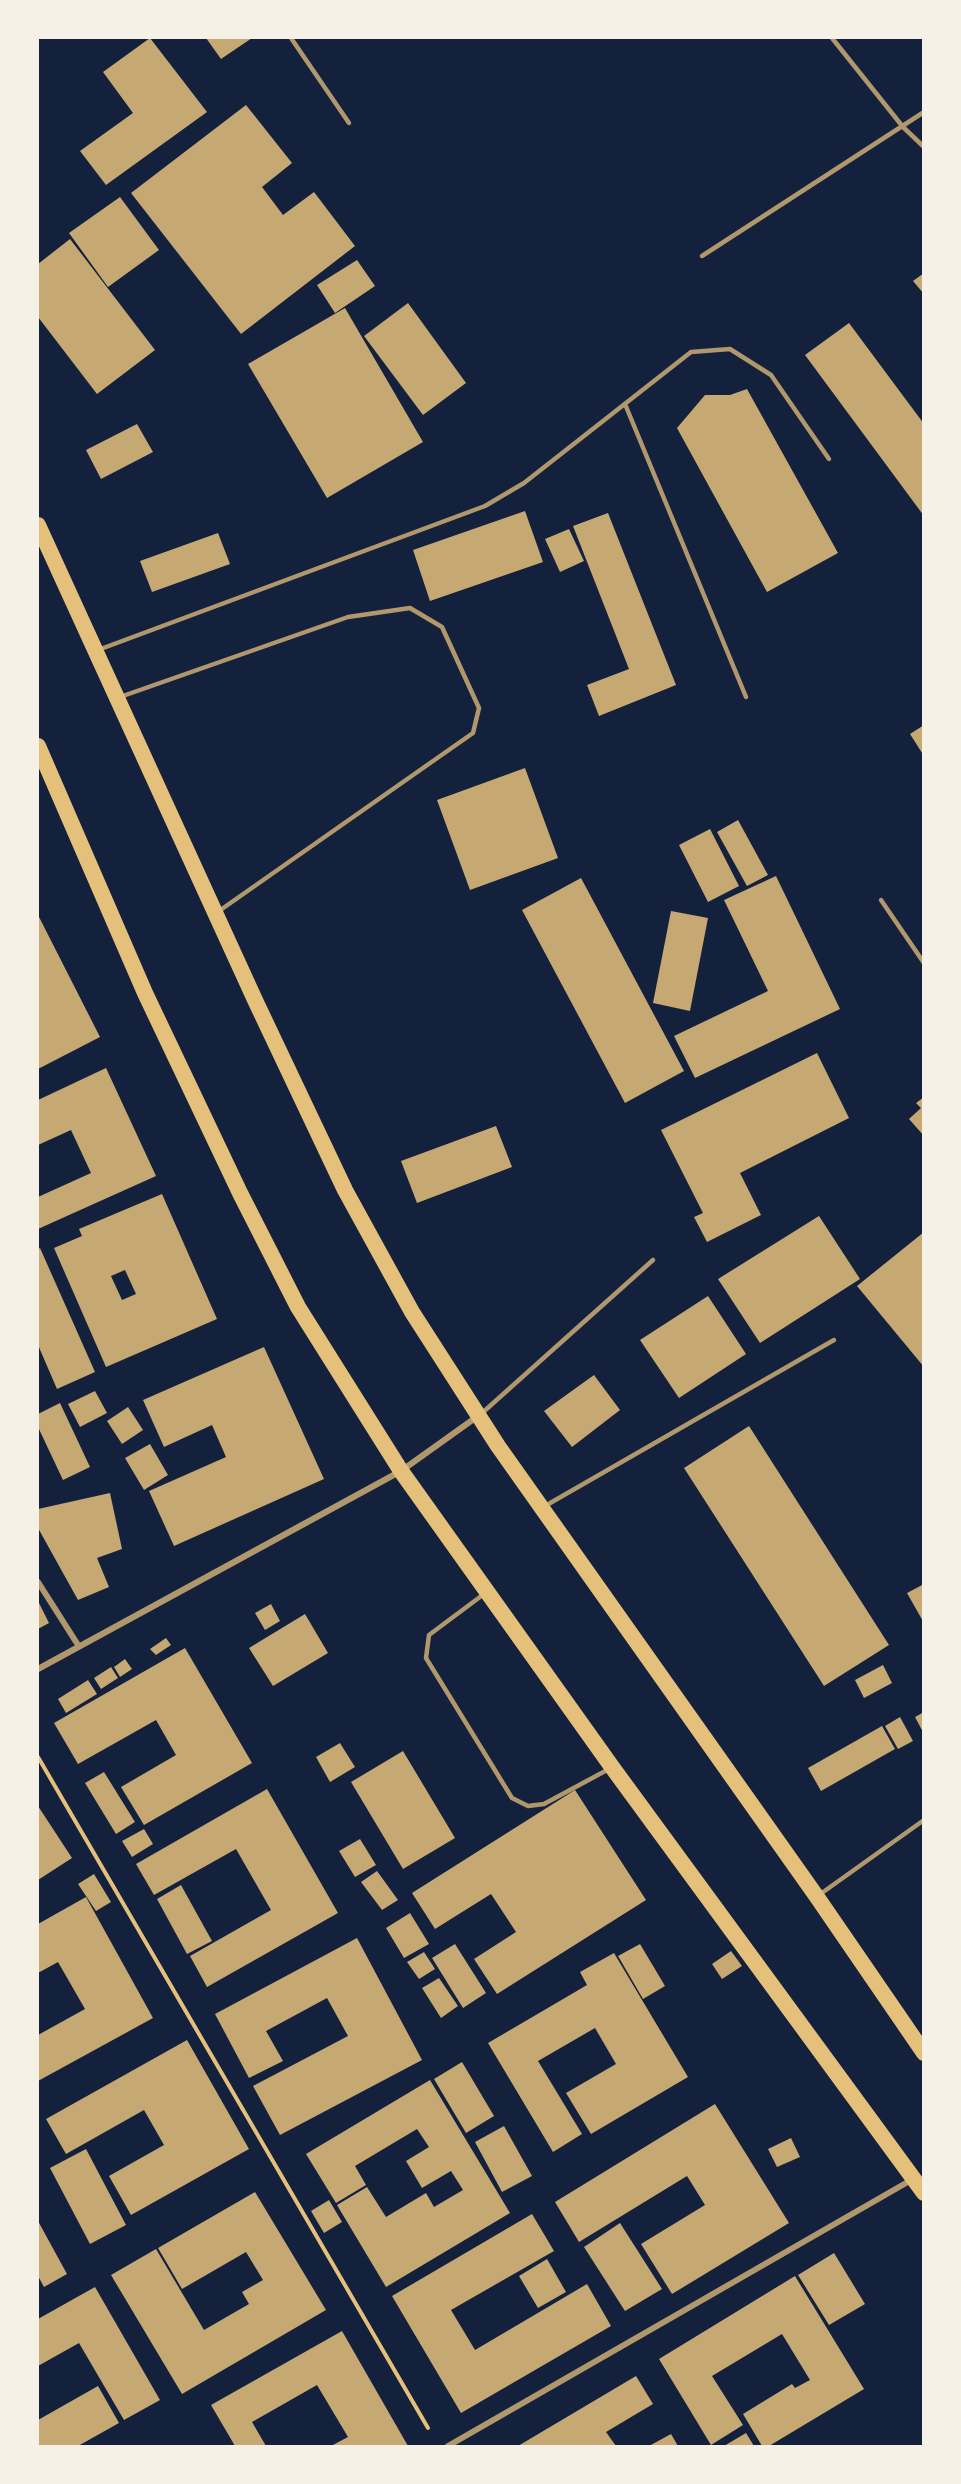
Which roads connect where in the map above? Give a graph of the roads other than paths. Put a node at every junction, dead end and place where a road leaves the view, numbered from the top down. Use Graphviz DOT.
graph roads {
  1 [pos="291,38"];
  2 [pos="832,38"];
  3 [pos="924,112"];
  4 [pos="349,123"];
  5 [pos="903,127"];
  6 [pos="924,147"];
  7 [pos="702,256"];
  8 [pos="625,404"];
  9 [pos="830,459"];
  10 [pos="38,525"];
  11 [pos="95,651"];
  12 [pos="746,697"];
  13 [pos="117,698"];
  14 [pos="38,746"];
  15 [pos="881,900"];
  16 [pos="215,914"];
  17 [pos="924,963"];
  18 [pos="653,1260"];
  19 [pos="834,1340"];
  20 [pos="478,1416"];
  21 [pos="401,1472"];
  22 [pos="542,1508"];
  23 [pos="38,1582"];
  24 [pos="487,1592"];
  25 [pos="78,1646"];
  26 [pos="38,1669"];
  27 [pos="612,1767"];
  28 [pos="924,1820"];
  29 [pos="817,1897"];
  30 [pos="924,2054"];
  31 [pos="919,2186"];
  32 [pos="448,2446"];
  1 -- 4 [label="lane"];
  2 -- 5 [label="lane"];
  3 -- 5 [label="lane"];
  5 -- 6 [label="lane"];
  5 -- 7 [label="lane"];
  8 -- 9 [label="lane"];
  8 -- 11 [label="lane"];
  8 -- 12 [label="lane"];
  10 -- 11 [label="highway"];
  11 -- 13 [label="highway"];
  13 -- 16 [label="highway"];
  13 -- 16 [label="lane"];
  14 -- 21 [label="highway"];
  15 -- 17 [label="lane"];
  16 -- 20 [label="highway"];
  18 -- 20 [label="lane"];
  19 -- 22 [label="lane"];
  20 -- 21 [label="street"];
  20 -- 22 [label="highway"];
  21 -- 24 [label="highway"];
  21 -- 25 [label="street"];
  22 -- 29 [label="highway"];
  23 -- 25 [label="street"];
  24 -- 27 [label="highway"];
  24 -- 27 [label="lane"];
  25 -- 26 [label="street"];
  27 -- 31 [label="highway"];
  28 -- 29 [label="lane"];
  29 -- 30 [label="highway"];
  31 -- 32 [label="street"];
}
